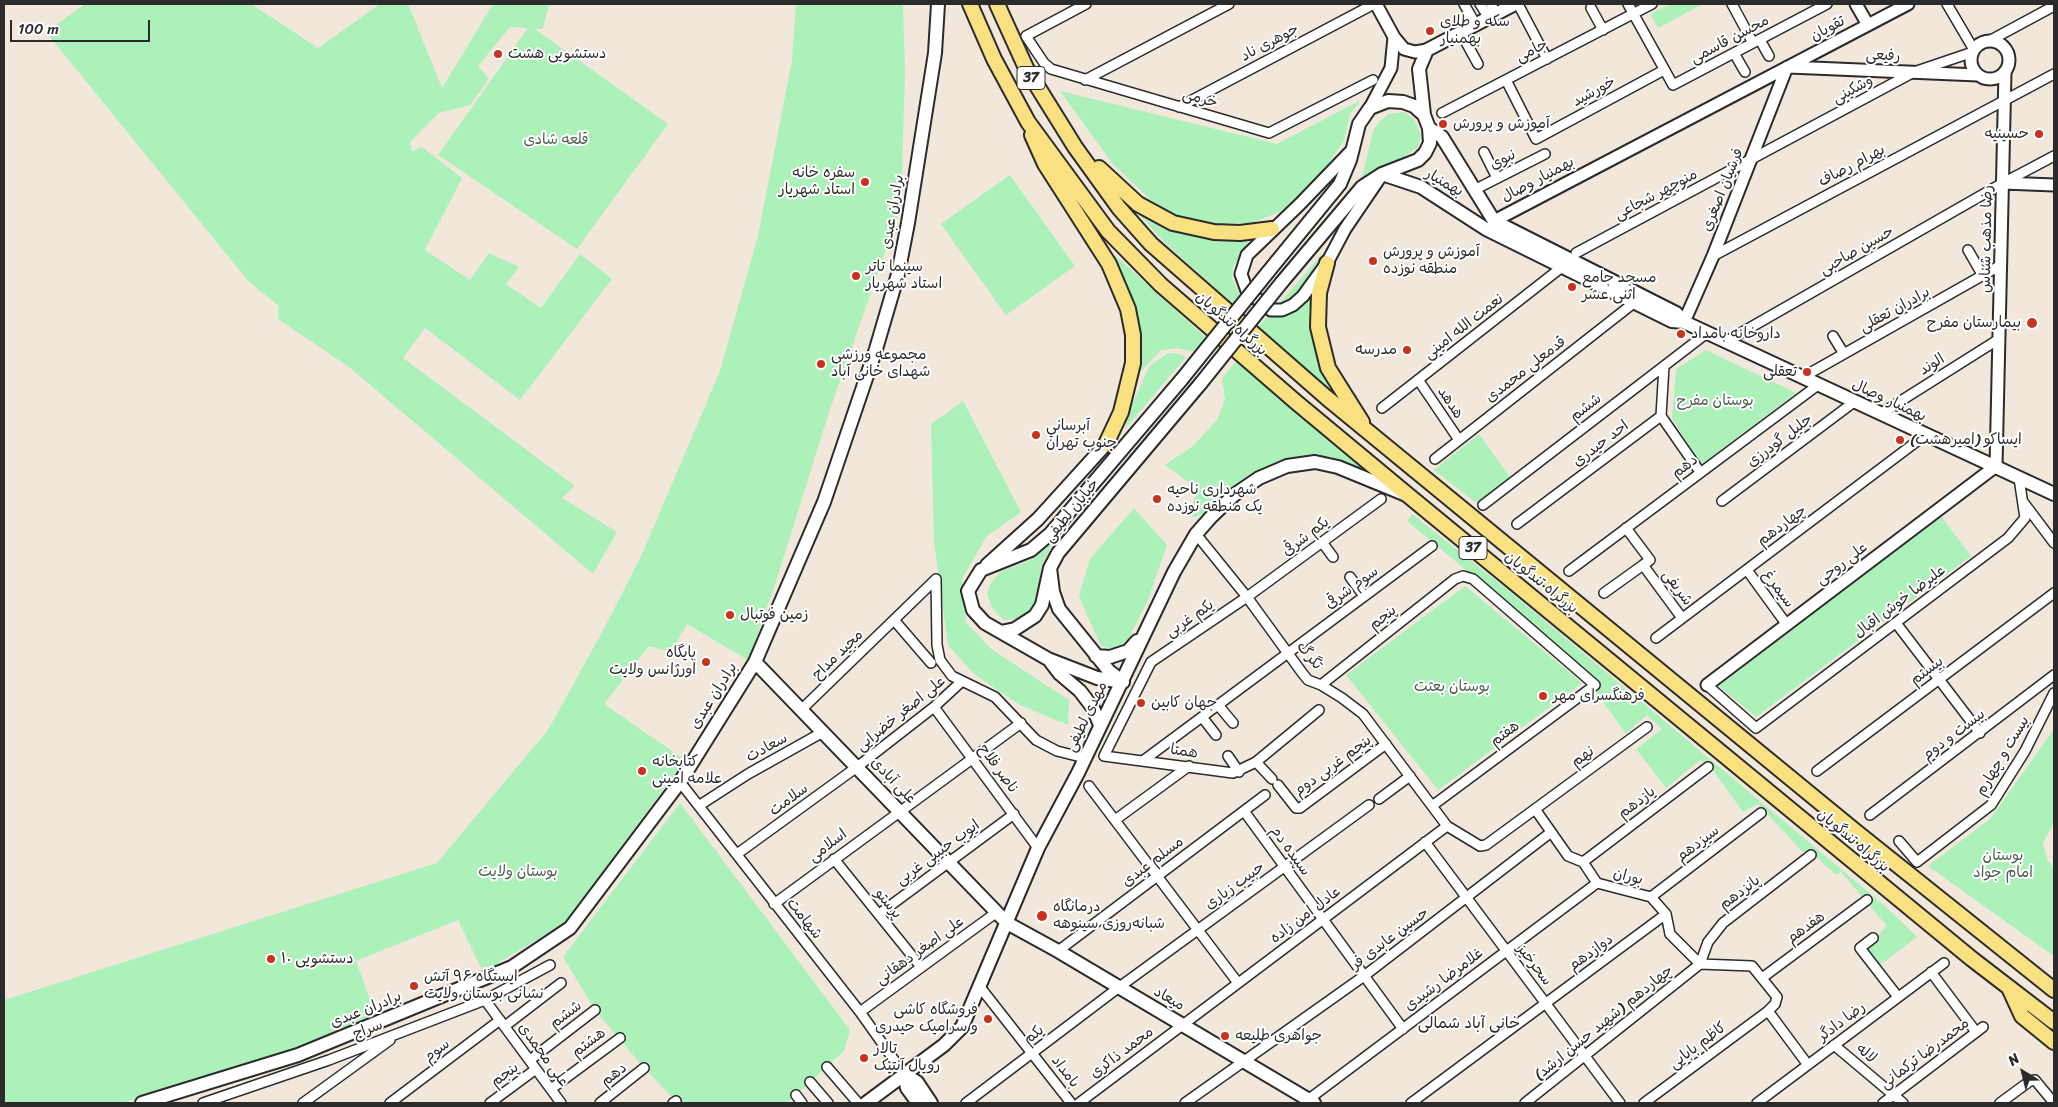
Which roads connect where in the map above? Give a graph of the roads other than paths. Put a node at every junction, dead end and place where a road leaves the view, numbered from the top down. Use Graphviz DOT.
graph roads {
  1 [pos="938,4"];
  2 [pos="970,4"];
  3 [pos="997,4"];
  4 [pos="1086,4"];
  5 [pos="1229,4"];
  6 [pos="1375,4"];
  7 [pos="1464,4"];
  8 [pos="1480,4"];
  9 [pos="1516,4"];
  10 [pos="1628,4"];
  11 [pos="1652,4"];
  12 [pos="1732,4"];
  13 [pos="1827,4"];
  14 [pos="1856,4"];
  15 [pos="1947,4"];
  16 [pos="1903,5"];
  17 [pos="2054,6"];
  18 [pos="1591,8"];
  19 [pos="1492,12"];
  20 [pos="1633,14"];
  21 [pos="1476,25"];
  22 [pos="1868,25"];
  23 [pos="1602,30"];
  24 [pos="1461,33"];
  25 [pos="1394,37"];
  26 [pos="1989,41"];
  27 [pos="1756,42"];
  28 [pos="1427,50"];
  29 [pos="1973,51"];
  30 [pos="1734,53"];
  31 [pos="1769,56"];
  32 [pos="1547,59"];
  33 [pos="1478,64"];
  34 [pos="1787,67"];
  35 [pos="1664,70"];
  36 [pos="1745,72"];
  37 [pos="1914,72"];
  38 [pos="2004,72"];
  39 [pos="2054,74"];
  40 [pos="1978,75"];
  41 [pos="1992,79"];
  42 [pos="1085,80"];
  43 [pos="1374,80"];
  44 [pos="1506,80"];
  45 [pos="1040,91"];
  46 [pos="2004,101"];
  47 [pos="1179,107"];
  48 [pos="1370,108"];
  49 [pos="1442,113"];
  50 [pos="1424,115"];
  51 [pos="1028,122"];
  52 [pos="1429,128"];
  53 [pos="1352,149"];
  54 [pos="1484,152"];
  55 [pos="1545,154"];
  56 [pos="2054,156"];
  57 [pos="1750,161"];
  58 [pos="1382,174"];
  59 [pos="1497,178"];
  60 [pos="2003,183"];
  61 [pos="2054,185"];
  62 [pos="1474,190"];
  63 [pos="1490,225"];
  64 [pos="1272,228"];
  65 [pos="1968,250"];
  66 [pos="1576,253"];
  67 [pos="1713,256"];
  68 [pos="1326,263"];
  69 [pos="2001,265"];
  70 [pos="1562,267"];
  71 [pos="1983,276"];
  72 [pos="1635,302"];
  73 [pos="1684,322"];
  74 [pos="1707,333"];
  75 [pos="1833,336"];
  76 [pos="1999,339"];
  77 [pos="1725,342"];
  78 [pos="1844,354"];
  79 [pos="1664,366"];
  80 [pos="1803,377"];
  81 [pos="1419,381"];
  82 [pos="1818,385"];
  83 [pos="1854,402"];
  84 [pos="1382,408"];
  85 [pos="1880,414"];
  86 [pos="1662,416"];
  87 [pos="1367,431"];
  88 [pos="1924,436"];
  89 [pos="1459,440"];
  90 [pos="1106,444"];
  91 [pos="1435,460"];
  92 [pos="1996,466"];
  93 [pos="1700,472"];
  94 [pos="2019,478"];
  95 [pos="2054,494"];
  96 [pos="1409,496"];
  97 [pos="1381,498"];
  98 [pos="1722,501"];
  99 [pos="2022,502"];
  100 [pos="1482,506"];
  101 [pos="1517,524"];
  102 [pos="1626,528"];
  103 [pos="1196,534"];
  104 [pos="1322,542"];
  105 [pos="2054,543"];
  106 [pos="1432,546"];
  107 [pos="1333,557"];
  108 [pos="1643,565"];
  109 [pos="1050,568"];
  110 [pos="981,570"];
  111 [pos="1747,570"];
  112 [pos="1569,571"];
  113 [pos="1350,576"];
  114 [pos="1604,593"];
  115 [pos="2054,593"];
  116 [pos="1364,596"];
  117 [pos="1248,597"];
  118 [pos="1682,618"];
  119 [pos="894,620"];
  120 [pos="1896,623"];
  121 [pos="1787,625"];
  122 [pos="1001,632"];
  123 [pos="1146,632"];
  124 [pos="1656,638"];
  125 [pos="1288,652"];
  126 [pos="1096,656"];
  127 [pos="1048,659"];
  128 [pos="755,662"];
  129 [pos="931,663"];
  130 [pos="2054,675"];
  131 [pos="1939,679"];
  132 [pos="961,682"];
  133 [pos="1122,682"];
  134 [pos="1321,685"];
  135 [pos="1596,685"];
  136 [pos="1707,686"];
  137 [pos="1137,689"];
  138 [pos="2054,693"];
  139 [pos="1218,704"];
  140 [pos="934,707"];
  141 [pos="801,710"];
  142 [pos="1319,710"];
  143 [pos="2050,712"];
  144 [pos="1202,717"];
  145 [pos="1021,723"];
  146 [pos="1233,723"];
  147 [pos="1100,725"];
  148 [pos="1648,727"];
  149 [pos="823,732"];
  150 [pos="1980,733"];
  151 [pos="1216,735"];
  152 [pos="1386,744"];
  153 [pos="1228,756"];
  154 [pos="973,758"];
  155 [pos="1085,758"];
  156 [pos="1144,760"];
  157 [pos="1256,762"];
  158 [pos="1189,766"];
  159 [pos="857,767"];
  160 [pos="1708,767"];
  161 [pos="1817,770"];
  162 [pos="1239,772"];
  163 [pos="1410,776"];
  164 [pos="680,782"];
  165 [pos="1089,786"];
  166 [pos="1265,795"];
  167 [pos="1379,799"];
  168 [pos="700,805"];
  169 [pos="1369,805"];
  170 [pos="1432,806"];
  171 [pos="1535,809"];
  172 [pos="899,811"];
  173 [pos="1244,811"];
  174 [pos="1761,813"];
  175 [pos="1014,814"];
  176 [pos="1870,815"];
  177 [pos="1115,820"];
  178 [pos="1446,826"];
  179 [pos="1550,833"];
  180 [pos="1899,841"];
  181 [pos="1426,842"];
  182 [pos="1038,848"];
  183 [pos="737,854"];
  184 [pos="1811,855"];
  185 [pos="834,859"];
  186 [pos="1583,862"];
  187 [pos="950,863"];
  188 [pos="1285,867"];
  189 [pos="1157,876"];
  190 [pos="1597,883"];
  191 [pos="1466,897"];
  192 [pos="1651,897"];
  193 [pos="1867,900"];
  194 [pos="774,904"];
  195 [pos="997,912"];
  196 [pos="878,914"];
  197 [pos="1666,914"];
  198 [pos="1323,919"];
  199 [pos="1007,923"];
  200 [pos="1198,930"];
  201 [pos="1873,938"];
  202 [pos="1058,951"];
  203 [pos="1506,951"];
  204 [pos="1944,963"];
  205 [pos="1700,964"];
  206 [pos="550,965"];
  207 [pos="921,967"];
  208 [pos="1932,972"];
  209 [pos="1364,976"];
  210 [pos="1762,978"];
  211 [pos="1238,983"];
  212 [pos="561,984"];
  213 [pos="980,987"];
  214 [pos="2008,987"];
  215 [pos="1118,988"];
  216 [pos="2054,990"];
  217 [pos="1898,998"];
  218 [pos="485,1000"];
  219 [pos="1546,1004"];
  220 [pos="595,1010"];
  221 [pos="1768,1011"];
  222 [pos="860,1012"];
  223 [pos="2054,1022"];
  224 [pos="502,1023"];
  225 [pos="1182,1026"];
  226 [pos="1403,1029"];
  227 [pos="399,1033"];
  228 [pos="620,1038"];
  229 [pos="2054,1042"];
  230 [pos="1834,1045"];
  231 [pos="1033,1053"];
  232 [pos="1586,1057"];
  233 [pos="530,1060"];
  234 [pos="1242,1061"];
  235 [pos="1808,1065"];
  236 [pos="826,1067"];
  237 [pos="644,1068"];
  238 [pos="536,1069"];
  239 [pos="904,1074"];
  240 [pos="810,1082"];
  241 [pos="551,1089"];
  242 [pos="796,1095"];
  243 [pos="1893,1095"];
  244 [pos="1308,1102"];
  245 [pos="142,1103"];
  246 [pos="209,1103"];
  247 [pos="303,1103"];
  248 [pos="390,1103"];
  249 [pos="490,1103"];
  250 [pos="561,1103"];
  251 [pos="600,1103"];
  252 [pos="802,1103"];
  253 [pos="828,1103"];
  254 [pos="858,1103"];
  255 [pos="866,1103"];
  256 [pos="918,1103"];
  257 [pos="931,1103"];
  258 [pos="966,1103"];
  259 [pos="1071,1103"];
  260 [pos="1079,1103"];
  261 [pos="1186,1103"];
  262 [pos="1410,1103"];
  263 [pos="1525,1103"];
  264 [pos="1620,1103"];
  265 [pos="1644,1103"];
  266 [pos="1757,1103"];
  267 [pos="1882,1103"];
  268 [pos="1903,1103"];
  269 [pos="2000,1103"];
  270 [pos="2054,1103"];
  1 -- 128 [label="main road, برادران عبدی"];
  2 -- 51 [label="highway, بزرگراه تندگویان / 37"];
  3 -- 45 [label="highway, بزرگراه تندگویان / 37"];
  4 -- 42 [label="street, خرمی"];
  5 -- 42 [label="street"];
  6 -- 25 [label="street"];
  6 -- 47 [label="street, جوهری ناد"];
  7 -- 21 [label="street"];
  8 -- 19 [label="street"];
  9 -- 19 [label="main road"];
  9 -- 32 [label="street"];
  10 -- 20 [label="street"];
  11 -- 20 [label="street, جامی"];
  12 -- 27 [label="street"];
  13 -- 27 [label="street, محسن قاسمی"];
  14 -- 22 [label="street"];
  15 -- 29 [label="street"];
  16 -- 22 [label="street, تقویان"];
  17 -- 26 [label="street"];
  18 -- 23 [label="street"];
  19 -- 21 [label="main road"];
  20 -- 23 [label="street, جامی"];
  20 -- 35 [label="street"];
  21 -- 24 [label="main road"];
  22 -- 34 [label="street, تقویان"];
  23 -- 32 [label="street, جامی"];
  24 -- 28 [label="main road"];
  24 -- 33 [label="street"];
  25 -- 28 [label="street"];
  25 -- 48 [label="street"];
  26 -- 29 [label="street"];
  26 -- 38 [label="street"];
  27 -- 30 [label="street, محسن قاسمی"];
  27 -- 31 [label="street"];
  28 -- 50 [label="main road"];
  29 -- 37 [label="street, وشکینی"];
  29 -- 40 [label="street"];
  30 -- 35 [label="street, محسن قاسمی"];
  30 -- 36 [label="street"];
  32 -- 44 [label="street, جامی"];
  34 -- 37 [label="street, رفیعی"];
  34 -- 57 [label="street, فرشیان اصغری"];
  34 -- 63 [label="street, بهمنیار وصال"];
  35 -- 44 [label="street, خورشید"];
  37 -- 40 [label="street, رفیعی"];
  37 -- 57 [label="street, وشکینی"];
  38 -- 41 [label="street"];
  38 -- 46 [label="street, رضا مذهب شناس"];
  39 -- 46 [label="street, بهرام رصاف"];
  40 -- 41 [label="street"];
  41 -- 46 [label="street, رضا مذهب شناس"];
  42 -- 47 [label="street, خرمی"];
  43 -- 47 [label="street, خرمی"];
  44 -- 49 [label="street, جامی"];
  45 -- 64 [label="highway"];
  45 -- 87 [label="highway, بزرگراه تندگویان / 37"];
  46 -- 60 [label="street, رضا مذهب شناس"];
  46 -- 67 [label="street, بهرام رصاف"];
  48 -- 50 [label="main road"];
  48 -- 53 [label="main road"];
  50 -- 52 [label="main road"];
  51 -- 90 [label="highway"];
  51 -- 96 [label="highway, بزرگراه تندگویان / 37"];
  52 -- 58 [label="main road"];
  52 -- 62 [label="main road, بهمنیار"];
  53 -- 64 [label="street"];
  53 -- 110 [label="main road, خیابان لطیفی, bridge"];
  54 -- 59 [label="street"];
  55 -- 59 [label="street, نبوی"];
  56 -- 60 [label="street, حسین صاحبی"];
  57 -- 66 [label="street, منوچهر شجاعی"];
  57 -- 67 [label="street, فرشیان اصغری"];
  58 -- 63 [label="main road, بهمنیار"];
  58 -- 68 [label="street"];
  58 -- 109 [label="main road, خیابان لطیفی, bridge"];
  59 -- 62 [label="street, نبوی"];
  60 -- 61 [label="street"];
  60 -- 69 [label="street, رضا مذهب شناس"];
  60 -- 77 [label="street, حسین صاحبی"];
  62 -- 63 [label="main road, بهمنیار"];
  63 -- 70 [label="main road, بهمنیار وصال"];
  63 -- 73 [label="main road, بهمنیار وصال"];
  64 -- 68 [label="street"];
  65 -- 71 [label="street"];
  67 -- 73 [label="street, فرشیان اصغری"];
  68 -- 87 [label="highway"];
  69 -- 71 [label="street, برادران تعقلی"];
  69 -- 76 [label="street, رضا مذهب شناس"];
  70 -- 72 [label="main road, بهمنیار وصال"];
  70 -- 81 [label="street, نعمت الله امینی"];
  71 -- 78 [label="street, برادران تعقلی"];
  72 -- 73 [label="main road, بهمنیار وصال"];
  72 -- 89 [label="street, قدمعلی محمدی"];
  73 -- 74 [label="main road, بهمنیار وصال"];
  74 -- 77 [label="main road, بهمنیار وصال"];
  74 -- 79 [label="street, ششم"];
  75 -- 78 [label="street"];
  76 -- 85 [label="street, الوند"];
  76 -- 92 [label="street, رضا مذهب شناس"];
  77 -- 80 [label="main road, بهمنیار وصال"];
  78 -- 80 [label="street, برادران تعقلی"];
  79 -- 86 [label="street"];
  79 -- 100 [label="street, ششم"];
  80 -- 82 [label="main road, بهمنیار وصال"];
  81 -- 84 [label="street, نعمت الله امینی"];
  81 -- 89 [label="street, هدهد"];
  82 -- 83 [label="main road, بهمنیار وصال"];
  82 -- 93 [label="street, دهم"];
  83 -- 85 [label="main road, بهمنیار وصال"];
  83 -- 98 [label="street, جلیل گودرزی"];
  85 -- 88 [label="main road, بهمنیار وصال"];
  86 -- 93 [label="street"];
  86 -- 101 [label="street, احد حیدری"];
  87 -- 216 [label="highway, بزرگراه تندگویان / 37"];
  88 -- 92 [label="main road, بهمنیار وصال"];
  88 -- 111 [label="street, چهاردهم"];
  89 -- 91 [label="street, قدمعلی محمدی"];
  90 -- 110 [label="main road"];
  92 -- 94 [label="main road, بهمنیار وصال"];
  92 -- 121 [label="street, علی روحی"];
  93 -- 102 [label="street, دهم"];
  94 -- 95 [label="main road, بهمنیار وصال"];
  94 -- 99 [label="street, علیرضا خوش اقبال"];
  96 -- 103 [label="main road, مهدی لطیفی"];
  96 -- 214 [label="highway, بزرگراه تندگویان / 37"];
  97 -- 104 [label="street, یکم شرقی"];
  99 -- 105 [label="street"];
  99 -- 120 [label="street, علیرضا خوش اقبال"];
  102 -- 108 [label="street, شریفی"];
  102 -- 112 [label="street, دهم"];
  103 -- 117 [label="street, تگرگ"];
  103 -- 123 [label="main road, مهدی لطیفی"];
  104 -- 107 [label="street"];
  104 -- 117 [label="street, یکم شرقی"];
  106 -- 116 [label="street, سوم شرقی"];
  108 -- 114 [label="street"];
  108 -- 118 [label="street, شریفی"];
  109 -- 122 [label="main road, خیابان لطیفی"];
  109 -- 126 [label="main road"];
  110 -- 122 [label="main road"];
  111 -- 118 [label="street, چهاردهم"];
  111 -- 121 [label="street, سیمرغ"];
  113 -- 116 [label="street"];
  115 -- 131 [label="street, بیستم"];
  116 -- 125 [label="street, سوم شرقی"];
  117 -- 125 [label="street, تگرگ"];
  117 -- 137 [label="street, یکم غربی"];
  118 -- 124 [label="street, چهاردهم"];
  119 -- 129 [label="street"];
  119 -- 132 [label="street, مجید مداح"];
  119 -- 141 [label="street, مجید مداح"];
  120 -- 131 [label="street"];
  120 -- 136 [label="street, علیرضا خوش اقبال"];
  121 -- 136 [label="street, علی روحی"];
  122 -- 127 [label="main road"];
  123 -- 126 [label="main road"];
  123 -- 133 [label="main road, مهدی لطیفی"];
  125 -- 134 [label="street, تگرگ"];
  125 -- 139 [label="street, سوم شرقی"];
  126 -- 133 [label="main road"];
  127 -- 133 [label="main road"];
  127 -- 147 [label="main road"];
  128 -- 141 [label="main road, علی آبادی"];
  128 -- 164 [label="main road, برادران عبدی"];
  130 -- 150 [label="street, بیست و دوم"];
  131 -- 150 [label="street"];
  131 -- 161 [label="street, بیستم"];
  132 -- 140 [label="street, علی اصغر خضرایی"];
  132 -- 145 [label="street"];
  133 -- 137 [label="street"];
  133 -- 147 [label="main road, مهدی لطیفی"];
  134 -- 135 [label="street, پنجم"];
  134 -- 152 [label="street, تگرگ"];
  135 -- 170 [label="street, هفتم"];
  137 -- 156 [label="street, همتا"];
  138 -- 143 [label="street, بیست و چهارم"];
  139 -- 144 [label="street, سوم شرقی"];
  139 -- 146 [label="street"];
  140 -- 154 [label="street, ناصر فلاح"];
  140 -- 159 [label="street, علی اصغر خضرایی"];
  141 -- 149 [label="main road, علی آبادی"];
  142 -- 157 [label="street"];
  143 -- 180 [label="street, بیست و چهارم"];
  144 -- 151 [label="street"];
  144 -- 156 [label="street, سوم شرقی"];
  145 -- 154 [label="street, اسلامی"];
  145 -- 155 [label="street"];
  147 -- 155 [label="main road, مهدی لطیفی"];
  148 -- 171 [label="street, نهم"];
  149 -- 159 [label="main road, علی آبادی"];
  149 -- 168 [label="street, سعادت"];
  150 -- 176 [label="street, بیست و دوم"];
  152 -- 157 [label="street, پنجم غربی دوم"];
  152 -- 163 [label="street, تگرگ"];
  153 -- 162 [label="street"];
  154 -- 172 [label="street, اسلامی"];
  154 -- 175 [label="street, ناصر فلاح"];
  155 -- 182 [label="main road, مهدی لطیفی"];
  156 -- 158 [label="street, همتا"];
  157 -- 162 [label="street"];
  158 -- 162 [label="street, همتا"];
  158 -- 177 [label="street"];
  159 -- 172 [label="main road, علی آبادی"];
  159 -- 183 [label="street, سلامت"];
  160 -- 186 [label="street, یازدهم"];
  163 -- 167 [label="street"];
  163 -- 170 [label="street, تگرگ"];
  164 -- 168 [label="street, شهامت"];
  164 -- 245 [label="main road, برادران عبدی"];
  165 -- 177 [label="street"];
  166 -- 173 [label="street, مسلم عبدی"];
  168 -- 183 [label="street, شهامت"];
  169 -- 188 [label="street, حبیب زیاری"];
  170 -- 178 [label="street"];
  171 -- 178 [label="street"];
  171 -- 179 [label="street, بوران"];
  172 -- 185 [label="street, اسلامی"];
  172 -- 187 [label="main road, علی آبادی"];
  173 -- 188 [label="street, سپیده دم"];
  173 -- 189 [label="street, مسلم عبدی"];
  174 -- 192 [label="street, سیزدهم"];
  175 -- 182 [label="street, ناصر فلاح"];
  175 -- 187 [label="street, ایوب حبیبی غربی"];
  177 -- 189 [label="street"];
  178 -- 181 [label="street, عادل امن زاده"];
  179 -- 186 [label="street, بوران"];
  179 -- 191 [label="street, حسین عابدی‌ فر"];
  181 -- 191 [label="street, سحرخیز"];
  181 -- 198 [label="street, عادل امن زاده"];
  182 -- 199 [label="main road, مهدی لطیفی"];
  183 -- 194 [label="street, شهامت"];
  184 -- 205 [label="street, پانزدهم"];
  185 -- 194 [label="street, اسلامی"];
  185 -- 196 [label="street, پرستو"];
  186 -- 190 [label="street, بوران"];
  187 -- 195 [label="main road, علی آبادی"];
  187 -- 196 [label="street, ایوب حبیبی غربی"];
  188 -- 198 [label="street, سپیده دم"];
  188 -- 200 [label="street, حبیب زیاری"];
  189 -- 200 [label="street"];
  189 -- 202 [label="street, مسلم عبدی"];
  190 -- 192 [label="street, بوران"];
  190 -- 203 [label="street, غلامرضا رشیدی"];
  191 -- 203 [label="street, سحرخیز"];
  191 -- 209 [label="street, حسین عابدی‌ فر"];
  192 -- 197 [label="street, بوران"];
  193 -- 210 [label="street, هفدهم"];
  194 -- 222 [label="street, شهامت"];
  195 -- 199 [label="main road, علی آبادی"];
  195 -- 207 [label="street, علی اصغر دهقانی"];
  196 -- 207 [label="street, پرستو"];
  197 -- 205 [label="street, بوران"];
  197 -- 219 [label="street, دوازدهم"];
  198 -- 209 [label="street, سپیده دم"];
  198 -- 211 [label="street, عادل امن زاده"];
  199 -- 202 [label="main road, میعاد"];
  199 -- 213 [label="main road, مهدی لطیفی"];
  200 -- 211 [label="street"];
  200 -- 215 [label="street, حبیب زیاری"];
  201 -- 217 [label="street"];
  202 -- 215 [label="main road, میعاد"];
  203 -- 219 [label="street, سحرخیز"];
  203 -- 226 [label="street, غلامرضا رشیدی"];
  204 -- 208 [label="street, رضا دادگر"];
  205 -- 210 [label="street"];
  205 -- 232 [label="street, چهاردهم (شهید حسن ارشد)"];
  206 -- 218 [label="street, سراج"];
  207 -- 222 [label="street, علی اصغر دهقانی"];
  208 -- 217 [label="street, رضا دادگر"];
  208 -- 243 [label="street, محمدرضا ترکمانی"];
  209 -- 226 [label="street, سپیده دم"];
  209 -- 234 [label="street, حسین عابدی‌ فر"];
  210 -- 221 [label="street"];
  211 -- 225 [label="street, عادل امن زاده"];
  212 -- 224 [label="street, سوم"];
  213 -- 231 [label="street, بامداد"];
  213 -- 239 [label="main road, مهدی لطیفی"];
  214 -- 223 [label="highway, بزرگراه تندگویان / 37"];
  214 -- 229 [label="highway"];
  215 -- 225 [label="main road, میعاد"];
  215 -- 231 [label="street, یکم"];
  217 -- 230 [label="street, رضا دادگر"];
  218 -- 224 [label="street, علی محمدی"];
  218 -- 227 [label="street, سراج"];
  219 -- 232 [label="street, سحرخیز"];
  219 -- 262 [label="street, دوازدهم"];
  220 -- 233 [label="street, ششم"];
  221 -- 235 [label="street"];
  221 -- 265 [label="street, کاظم بابایی"];
  222 -- 239 [label="street, شهامت"];
  224 -- 233 [label="street, علی محمدی"];
  224 -- 248 [label="street, سوم"];
  225 -- 234 [label="main road, میعاد"];
  225 -- 260 [label="street, محمد ذاکری"];
  226 -- 244 [label="street, غلامرضا رشیدی"];
  227 -- 246 [label="street, سراج"];
  227 -- 247 [label="street"];
  228 -- 241 [label="street, هشتم"];
  230 -- 235 [label="street, رضا دادگر"];
  230 -- 243 [label="street, لاله"];
  231 -- 258 [label="street, یکم"];
  231 -- 259 [label="street, بامداد"];
  232 -- 263 [label="street, چهاردهم (شهید حسن ارشد)"];
  232 -- 264 [label="street, سحرخیز"];
  233 -- 238 [label="street, علی محمدی"];
  234 -- 244 [label="main road, میعاد"];
  234 -- 261 [label="street, حسین عابدی‌ فر"];
  235 -- 266 [label="street, رضا دادگر"];
  236 -- 254 [label="street"];
  237 -- 251 [label="street, دهم"];
  238 -- 241 [label="street, علی محمدی"];
  238 -- 249 [label="street, پنجم"];
  239 -- 255 [label="main road, مهدی لطیفی"];
  239 -- 256 [label="main road"];
  239 -- 257 [label="main road"];
  240 -- 253 [label="street"];
  241 -- 250 [label="street, علی محمدی"];
  242 -- 252 [label="street"];
  243 -- 267 [label="street, محمدرضا ترکمانی"];
  243 -- 268 [label="street, لاله"];
  269 -- 270 [label="street"];
}
